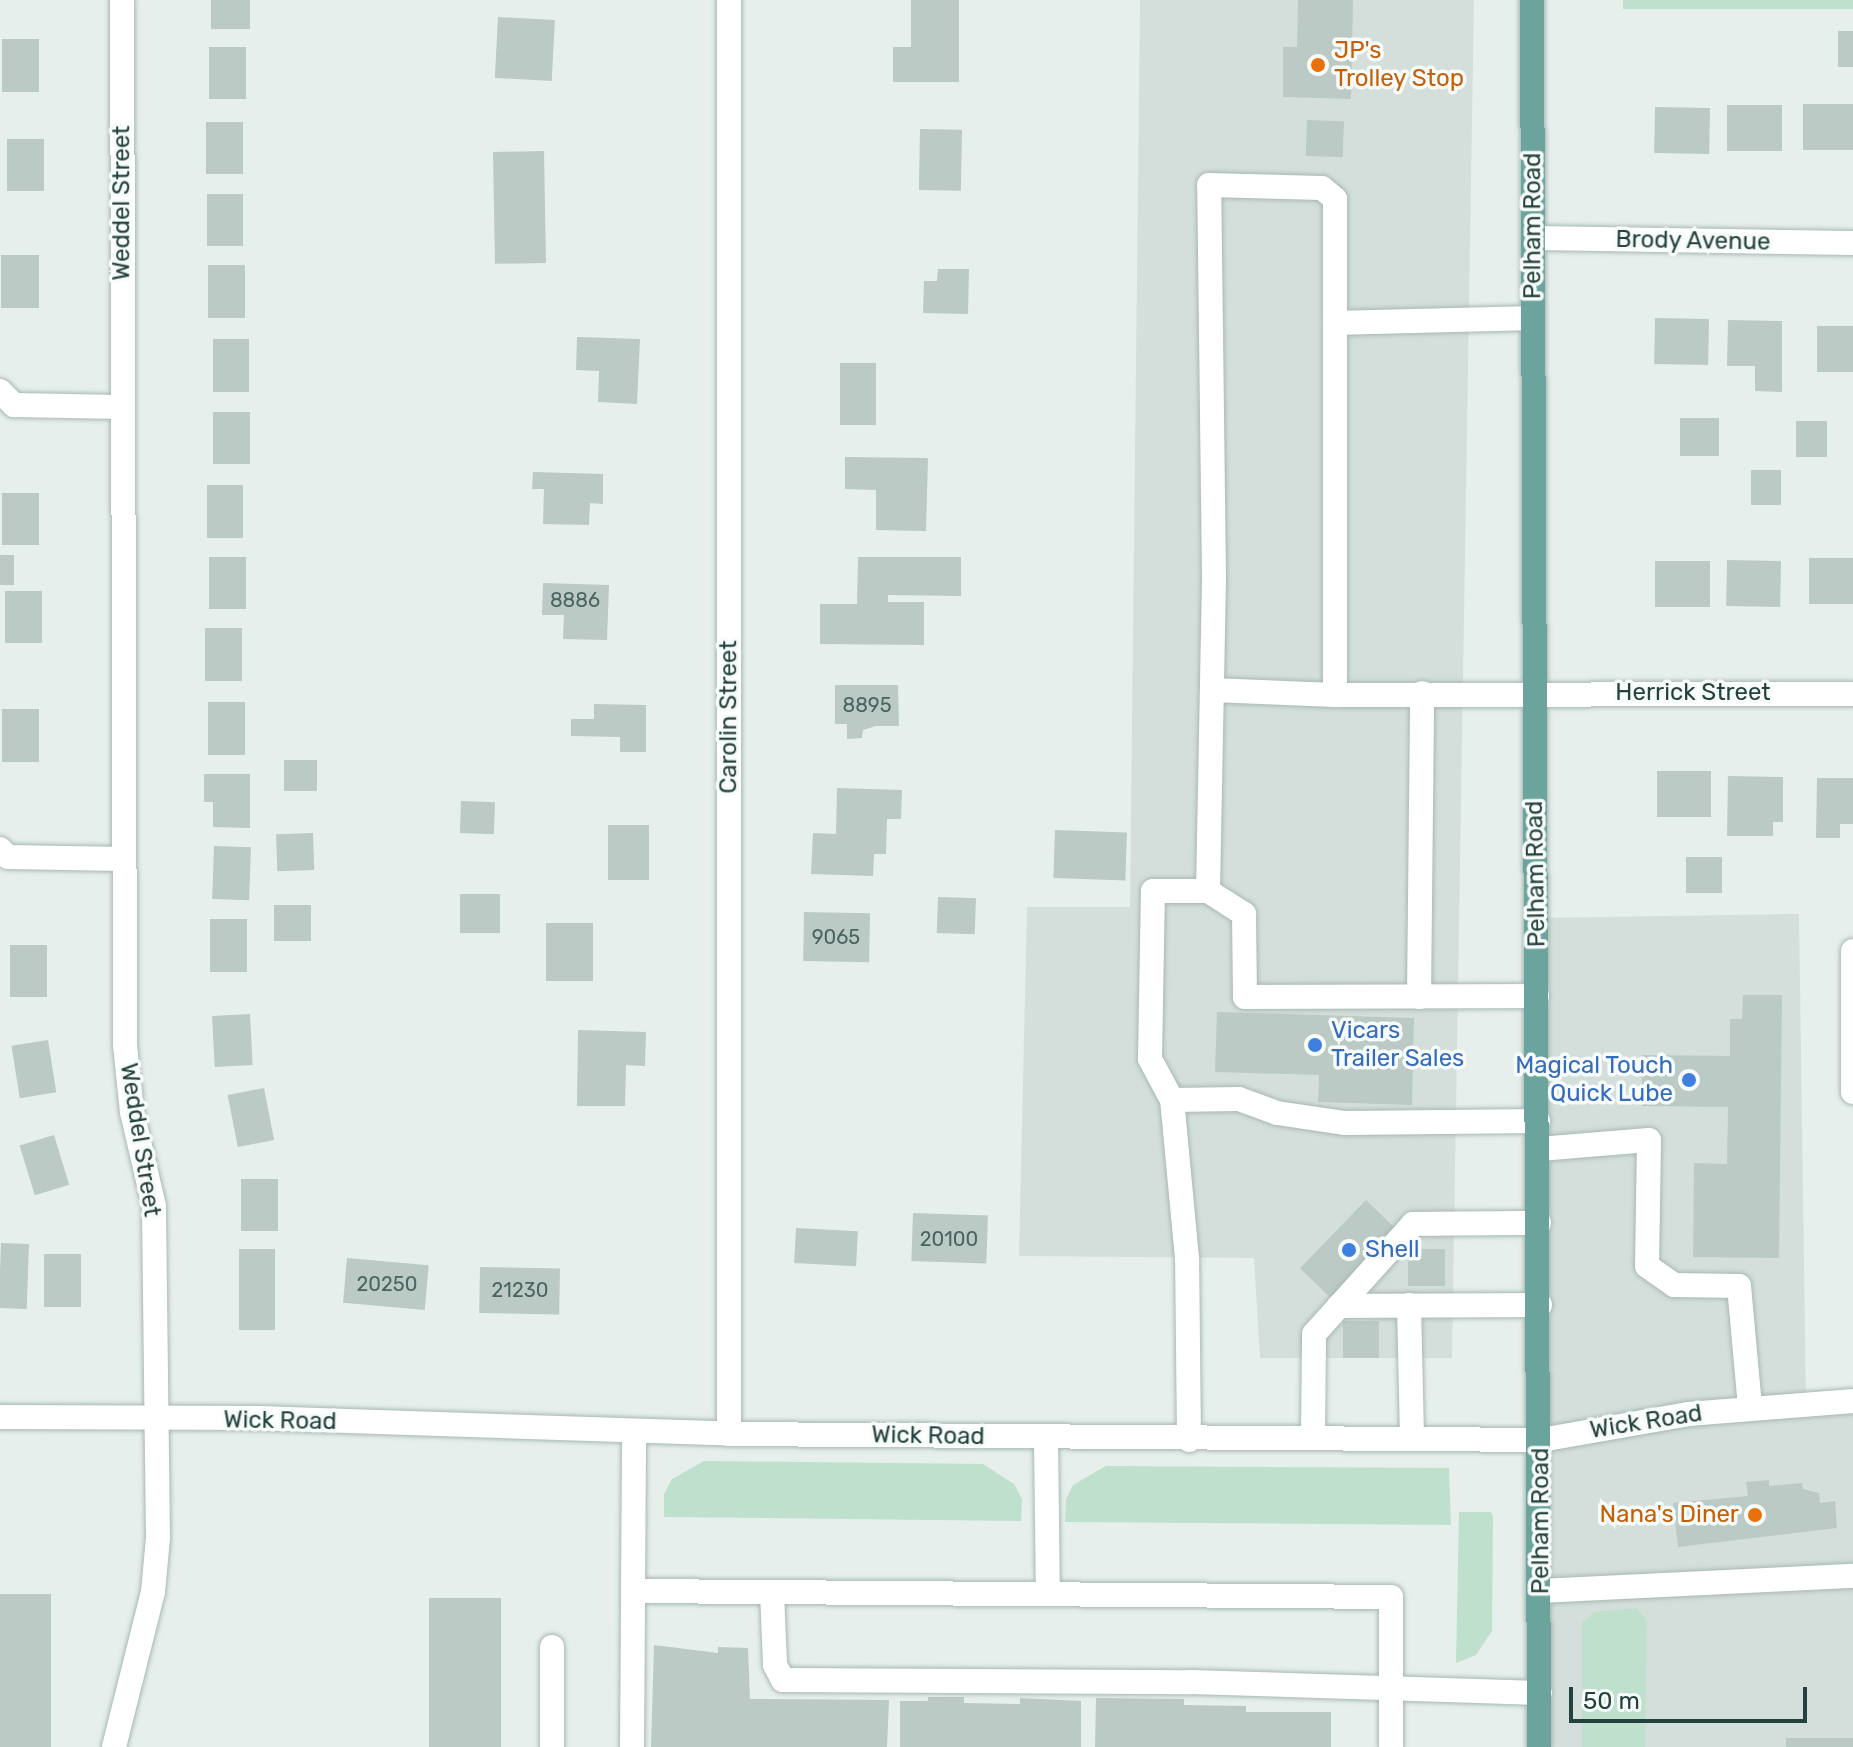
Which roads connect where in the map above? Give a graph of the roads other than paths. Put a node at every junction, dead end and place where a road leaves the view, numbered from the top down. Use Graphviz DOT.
graph roads {
  1 [pos="122,0"];
  2 [pos="729,0"];
  3 [pos="1532,0"];
  4 [pos="1533,238"];
  5 [pos="1853,243"];
  6 [pos="1533,318"];
  7 [pos="1335,323"];
  8 [pos="5,404"];
  9 [pos="122,407"];
  10 [pos="1212,690"];
  11 [pos="1534,692"];
  12 [pos="1422,693"];
  13 [pos="1853,694"];
  14 [pos="1335,695"];
  15 [pos="3,857"];
  16 [pos="124,859"];
  17 [pos="1208,891"];
  18 [pos="1853,951"];
  19 [pos="1537,996"];
  20 [pos="1419,997"];
  21 [pos="1853,1092"];
  22 [pos="1172,1100"];
  23 [pos="1538,1121"];
  24 [pos="1539,1149"];
  25 [pos="1539,1223"];
  26 [pos="1409,1305"];
  27 [pos="1540,1305"];
  28 [pos="1339,1306"];
  29 [pos="1853,1401"];
  30 [pos="1750,1407"];
  31 [pos="0,1417"];
  32 [pos="157,1421"];
  33 [pos="634,1431"];
  34 [pos="729,1434"];
  35 [pos="1313,1436"];
  36 [pos="1046,1438"];
  37 [pos="1412,1438"];
  38 [pos="1189,1440"];
  39 [pos="1541,1440"];
  40 [pos="1853,1576"];
  41 [pos="633,1591"];
  42 [pos="1541,1591"];
  43 [pos="772,1592"];
  44 [pos="1048,1594"];
  45 [pos="552,1647"];
  46 [pos="1391,1688"];
  47 [pos="1540,1693"];
  48 [pos="114,1747"];
  49 [pos="552,1747"];
  50 [pos="632,1747"];
  51 [pos="1391,1747"];
  52 [pos="1539,1747"];
  1 -- 9 [label="street, Weddel Street"];
  2 -- 34 [label="street, Carolin Street"];
  3 -- 4 [label="main road, Pelham Road"];
  4 -- 5 [label="street, Brody Avenue"];
  4 -- 6 [label="main road, Pelham Road"];
  6 -- 7 [label="street"];
  6 -- 11 [label="main road, Pelham Road"];
  7 -- 10 [label="street"];
  7 -- 14 [label="street"];
  8 -- 9 [label="street"];
  9 -- 16 [label="street, Weddel Street"];
  10 -- 14 [label="street, Herrick Street"];
  10 -- 17 [label="street"];
  11 -- 12 [label="street, Herrick Street"];
  11 -- 13 [label="street, Herrick Street"];
  11 -- 19 [label="main road, Pelham Road"];
  12 -- 14 [label="street, Herrick Street"];
  12 -- 20 [label="street"];
  15 -- 16 [label="street"];
  16 -- 32 [label="street, Weddel Street"];
  17 -- 20 [label="street"];
  17 -- 22 [label="street"];
  18 -- 21 [label="street"];
  19 -- 20 [label="street"];
  19 -- 23 [label="main road, Pelham Road"];
  22 -- 23 [label="street"];
  22 -- 38 [label="street"];
  23 -- 24 [label="main road, Pelham Road"];
  24 -- 25 [label="main road, Pelham Road"];
  24 -- 30 [label="street"];
  25 -- 27 [label="main road, Pelham Road"];
  25 -- 28 [label="street"];
  26 -- 27 [label="street"];
  26 -- 28 [label="street"];
  26 -- 37 [label="street"];
  27 -- 39 [label="main road, Pelham Road"];
  28 -- 35 [label="street"];
  29 -- 30 [label="street, Wick Road"];
  30 -- 39 [label="street, Wick Road"];
  31 -- 32 [label="street, Wick Road"];
  32 -- 33 [label="street, Wick Road"];
  32 -- 48 [label="street, Weddel Street"];
  33 -- 34 [label="street, Wick Road"];
  33 -- 41 [label="street"];
  34 -- 36 [label="street, Wick Road"];
  35 -- 37 [label="street, Wick Road"];
  35 -- 38 [label="street, Wick Road"];
  36 -- 38 [label="street, Wick Road"];
  36 -- 44 [label="street"];
  37 -- 39 [label="street, Wick Road"];
  39 -- 42 [label="main road, Pelham Road"];
  40 -- 42 [label="street"];
  41 -- 43 [label="street"];
  41 -- 50 [label="street"];
  42 -- 47 [label="main road, Pelham Road"];
  43 -- 44 [label="street"];
  43 -- 46 [label="street"];
  44 -- 46 [label="street"];
  45 -- 49 [label="street"];
  46 -- 47 [label="street"];
  46 -- 51 [label="street"];
  47 -- 52 [label="main road, Pelham Road"];
}
